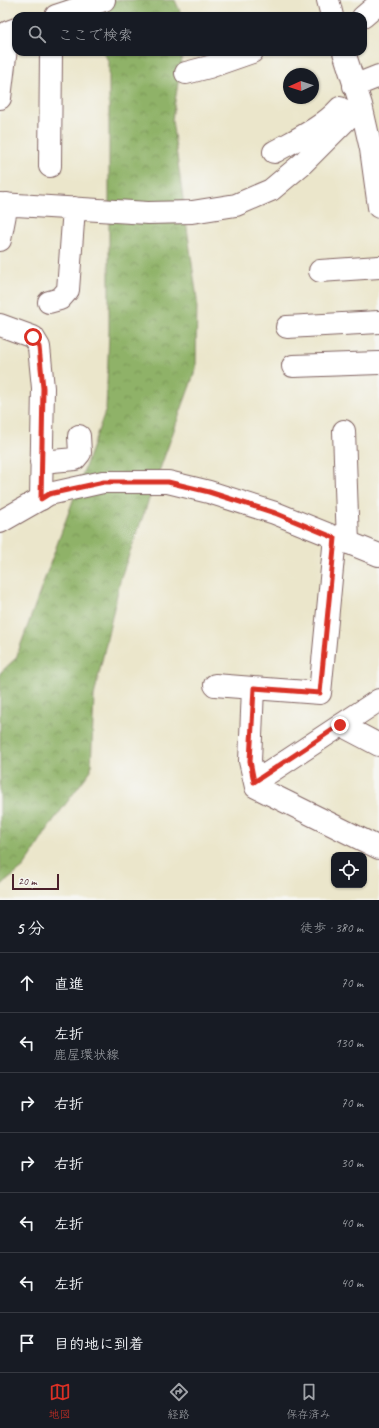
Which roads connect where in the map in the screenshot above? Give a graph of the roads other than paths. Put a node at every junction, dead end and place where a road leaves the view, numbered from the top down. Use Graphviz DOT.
graph roads {
  1 [pos="104,0"];
  2 [pos="328,0"];
  3 [pos="68,12"];
  4 [pos="331,12"];
  5 [pos="8,30"];
  6 [pos="51,56"];
  7 [pos="241,56"];
  8 [pos="345,56"];
  9 [pos="186,73"];
  10 [pos="379,76"];
  11 [pos="357,94"];
  12 [pos="0,98"];
  13 [pos="274,152"];
  14 [pos="50,166"];
  15 [pos="4,204"];
  16 [pos="379,207"];
  17 [pos="74,208"];
  18 [pos="0,240"];
  19 [pos="379,267"];
  20 [pos="320,271"];
  21 [pos="49,302"];
  22 [pos="379,322"];
  23 [pos="0,325"];
  24 [pos="287,327"];
  25 [pos="379,363"];
  26 [pos="293,366"];
  27 [pos="344,431"];
  28 [pos="79,436"];
  29 [pos="41,462"];
  30 [pos="41,499"];
  31 [pos="0,522"];
  32 [pos="341,540"];
  33 [pos="379,555"];
  34 [pos="215,685"];
  35 [pos="254,688"];
  36 [pos="379,700"];
  37 [pos="340,725"];
  38 [pos="379,745"];
  39 [pos="254,782"];
  40 [pos="379,848"];
  1 -- 3 [label="street"];
  2 -- 4 [label="street"];
  5 -- 12 [label="street"];
  6 -- 14 [label="street"];
  7 -- 9 [label="street"];
  8 -- 11 [label="street"];
  10 -- 11 [label="street"];
  11 -- 13 [label="street"];
  11 -- 16 [label="street"];
  11 -- 17 [label="street"];
  15 -- 17 [label="street"];
  15 -- 18 [label="street"];
  17 -- 21 [label="street"];
  19 -- 20 [label="street"];
  22 -- 24 [label="street"];
  23 -- 29 [label="street"];
  25 -- 26 [label="street"];
  27 -- 32 [label="street"];
  28 -- 29 [label="street"];
  29 -- 30 [label="street"];
  30 -- 31 [label="street"];
  30 -- 32 [label="street"];
  32 -- 33 [label="street"];
  32 -- 35 [label="street"];
  34 -- 35 [label="street"];
  35 -- 39 [label="street"];
  36 -- 37 [label="street"];
  37 -- 38 [label="street"];
  37 -- 39 [label="street"];
  39 -- 40 [label="street"];
}
